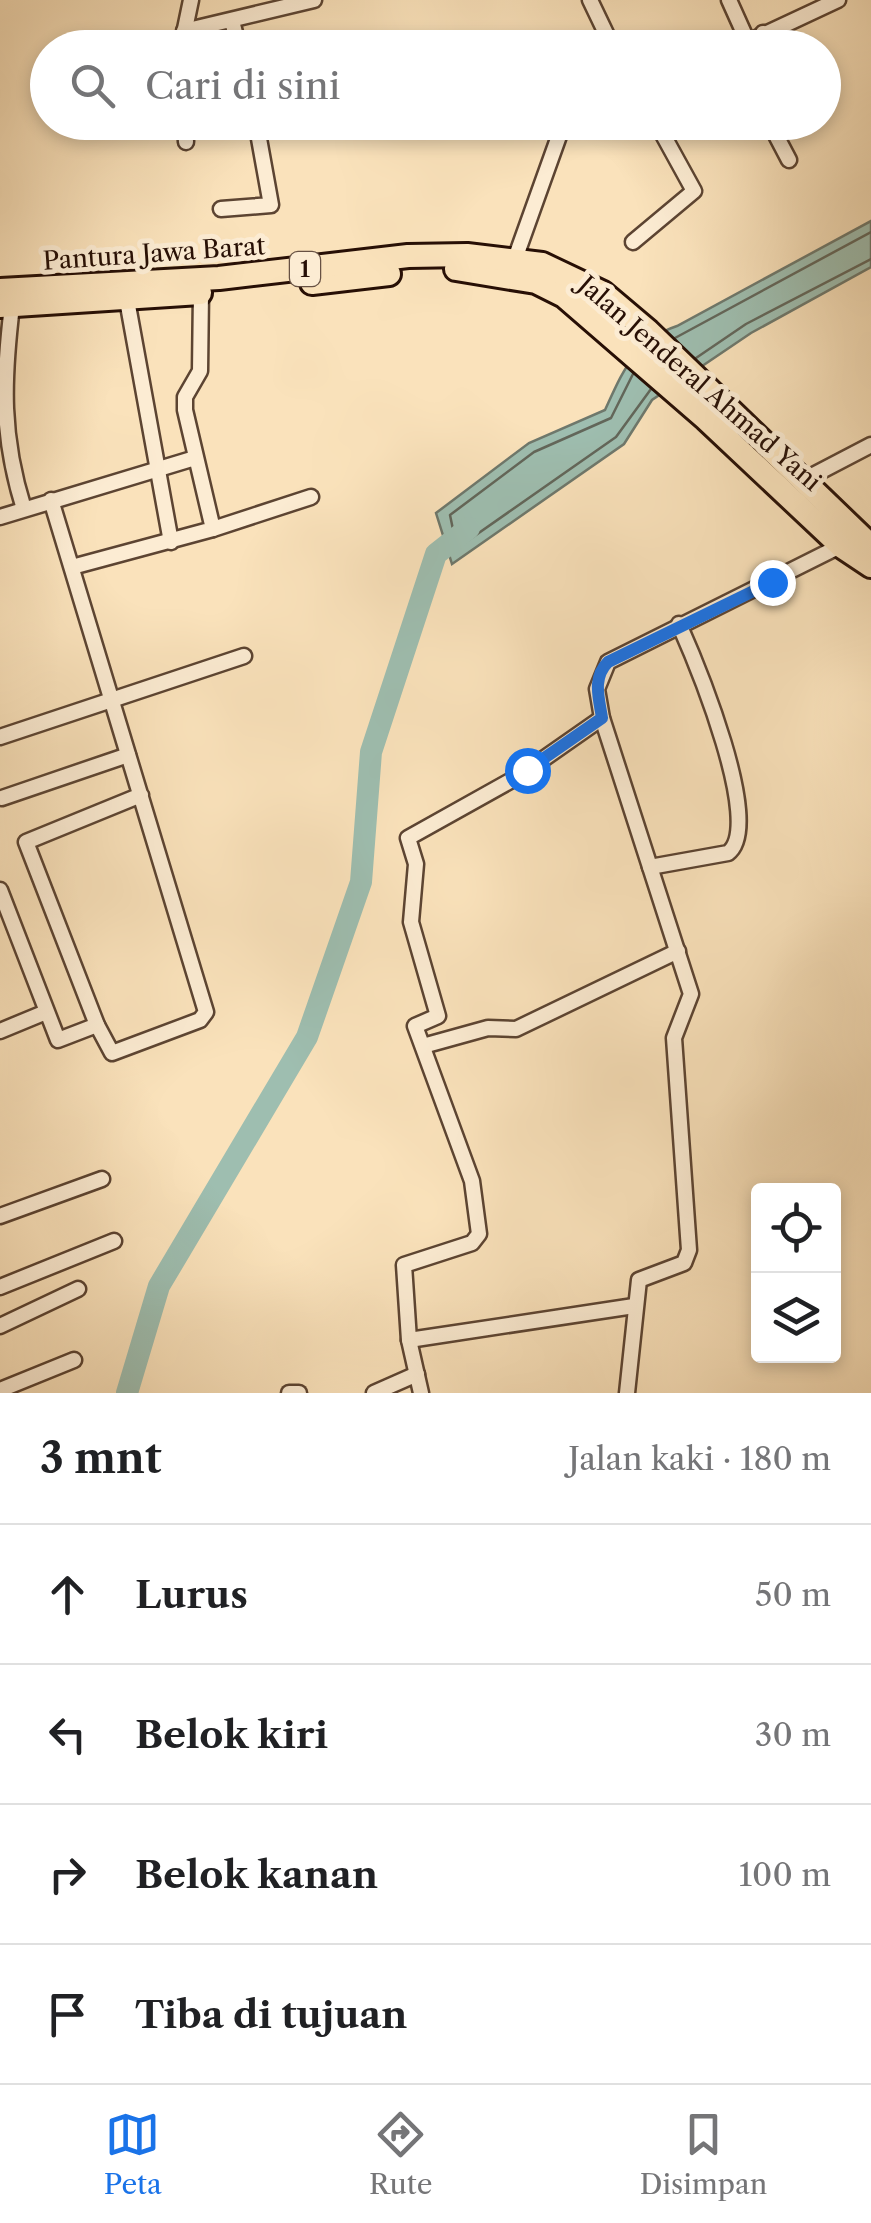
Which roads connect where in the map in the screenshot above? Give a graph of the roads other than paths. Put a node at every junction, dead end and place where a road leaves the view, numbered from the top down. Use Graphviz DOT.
graph roads {
  1 [pos="192,0"];
  2 [pos="314,0"];
  3 [pos="590,0"];
  4 [pos="729,0"];
  5 [pos="838,0"];
  6 [pos="814,4"];
  7 [pos="232,21"];
  8 [pos="184,30"];
  9 [pos="189,30"];
  10 [pos="234,30"];
  11 [pos="604,30"];
  12 [pos="737,30"];
  13 [pos="768,30"];
  14 [pos="259,140"];
  15 [pos="558,140"];
  16 [pos="666,140"];
  17 [pos="778,140"];
  18 [pos="789,160"];
  19 [pos="221,209"];
  20 [pos="633,242"];
  21 [pos="516,258"];
  22 [pos="168,288"];
  23 [pos="201,293"];
  24 [pos="100,294"];
  25 [pos="126,300"];
  26 [pos="4,301"];
  27 [pos="871,445"];
  28 [pos="195,458"];
  29 [pos="156,468"];
  30 [pos="796,489"];
  31 [pos="311,497"];
  32 [pos="51,500"];
  33 [pos="24,508"];
  34 [pos="0,516"];
  35 [pos="213,529"];
  36 [pos="171,542"];
  37 [pos="856,543"];
  38 [pos="871,566"];
  39 [pos="72,567"];
  40 [pos="679,624"];
  41 [pos="244,656"];
  42 [pos="110,698"];
  43 [pos="602,718"];
  44 [pos="0,737"];
  45 [pos="128,755"];
  46 [pos="141,795"];
  47 [pos="2,798"];
  48 [pos="650,867"];
  49 [pos="0,890"];
  50 [pos="678,952"];
  51 [pos="46,1012"];
  52 [pos="97,1025"];
  53 [pos="2,1026"];
  54 [pos="422,1046"];
  55 [pos="102,1179"];
  56 [pos="0,1216"];
  57 [pos="114,1241"];
  58 [pos="0,1288"];
  59 [pos="78,1289"];
  60 [pos="634,1306"];
  61 [pos="0,1326"];
  62 [pos="409,1340"];
  63 [pos="74,1360"];
  64 [pos="417,1374"];
  65 [pos="0,1390"];
  66 [pos="289,1393"];
  67 [pos="299,1393"];
  68 [pos="374,1393"];
  69 [pos="421,1393"];
  70 [pos="626,1393"];
  1 -- 8 [label="street"];
  2 -- 7 [label="street"];
  3 -- 11 [label="street"];
  4 -- 12 [label="street"];
  5 -- 6 [label="street"];
  6 -- 13 [label="street"];
  7 -- 9 [label="street"];
  7 -- 10 [label="street"];
  14 -- 19 [label="street"];
  15 -- 21 [label="street"];
  16 -- 20 [label="street"];
  17 -- 18 [label="street"];
  21 -- 22 [label="highway, Pantura Jawa Barat / 1"];
  21 -- 30 [label="highway, Pantura Jawa Barat / 1"];
  22 -- 23 [label="highway, Jalan Jenderal Ahmad Yani / 1"];
  22 -- 24 [label="highway, Pantura Jawa Barat / 1"];
  22 -- 25 [label="highway, Jalan Jenderal Ahmad Yani / 1"];
  23 -- 28 [label="street"];
  23 -- 30 [label="highway, Jalan Jenderal Ahmad Yani / 1"];
  24 -- 25 [label="highway, Jalan Jenderal Ahmad Yani / 1"];
  24 -- 26 [label="highway, Pantura Jawa Barat / 1"];
  25 -- 29 [label="street"];
  26 -- 33 [label="street"];
  27 -- 30 [label="street"];
  28 -- 29 [label="street"];
  28 -- 35 [label="street"];
  29 -- 32 [label="street"];
  29 -- 36 [label="street"];
  30 -- 37 [label="highway, 1"];
  31 -- 35 [label="street"];
  32 -- 33 [label="street"];
  32 -- 39 [label="street"];
  33 -- 34 [label="street"];
  35 -- 36 [label="street"];
  36 -- 39 [label="street"];
  37 -- 38 [label="highway, 1"];
  37 -- 40 [label="street"];
  39 -- 42 [label="street"];
  40 -- 43 [label="street"];
  40 -- 48 [label="street"];
  41 -- 42 [label="street"];
  42 -- 44 [label="street"];
  42 -- 45 [label="street"];
  43 -- 48 [label="street"];
  43 -- 54 [label="street"];
  45 -- 46 [label="street"];
  45 -- 47 [label="street"];
  46 -- 52 [label="street"];
  46 -- 52 [label="street"];
  48 -- 50 [label="street"];
  49 -- 51 [label="street"];
  50 -- 54 [label="street"];
  50 -- 60 [label="street"];
  51 -- 52 [label="street"];
  51 -- 53 [label="street"];
  54 -- 62 [label="street"];
  55 -- 56 [label="street"];
  57 -- 58 [label="street"];
  59 -- 61 [label="street"];
  60 -- 62 [label="street"];
  60 -- 70 [label="street"];
  62 -- 64 [label="street"];
  63 -- 65 [label="street"];
  64 -- 68 [label="street"];
  64 -- 69 [label="street"];
  66 -- 67 [label="street"];
}
